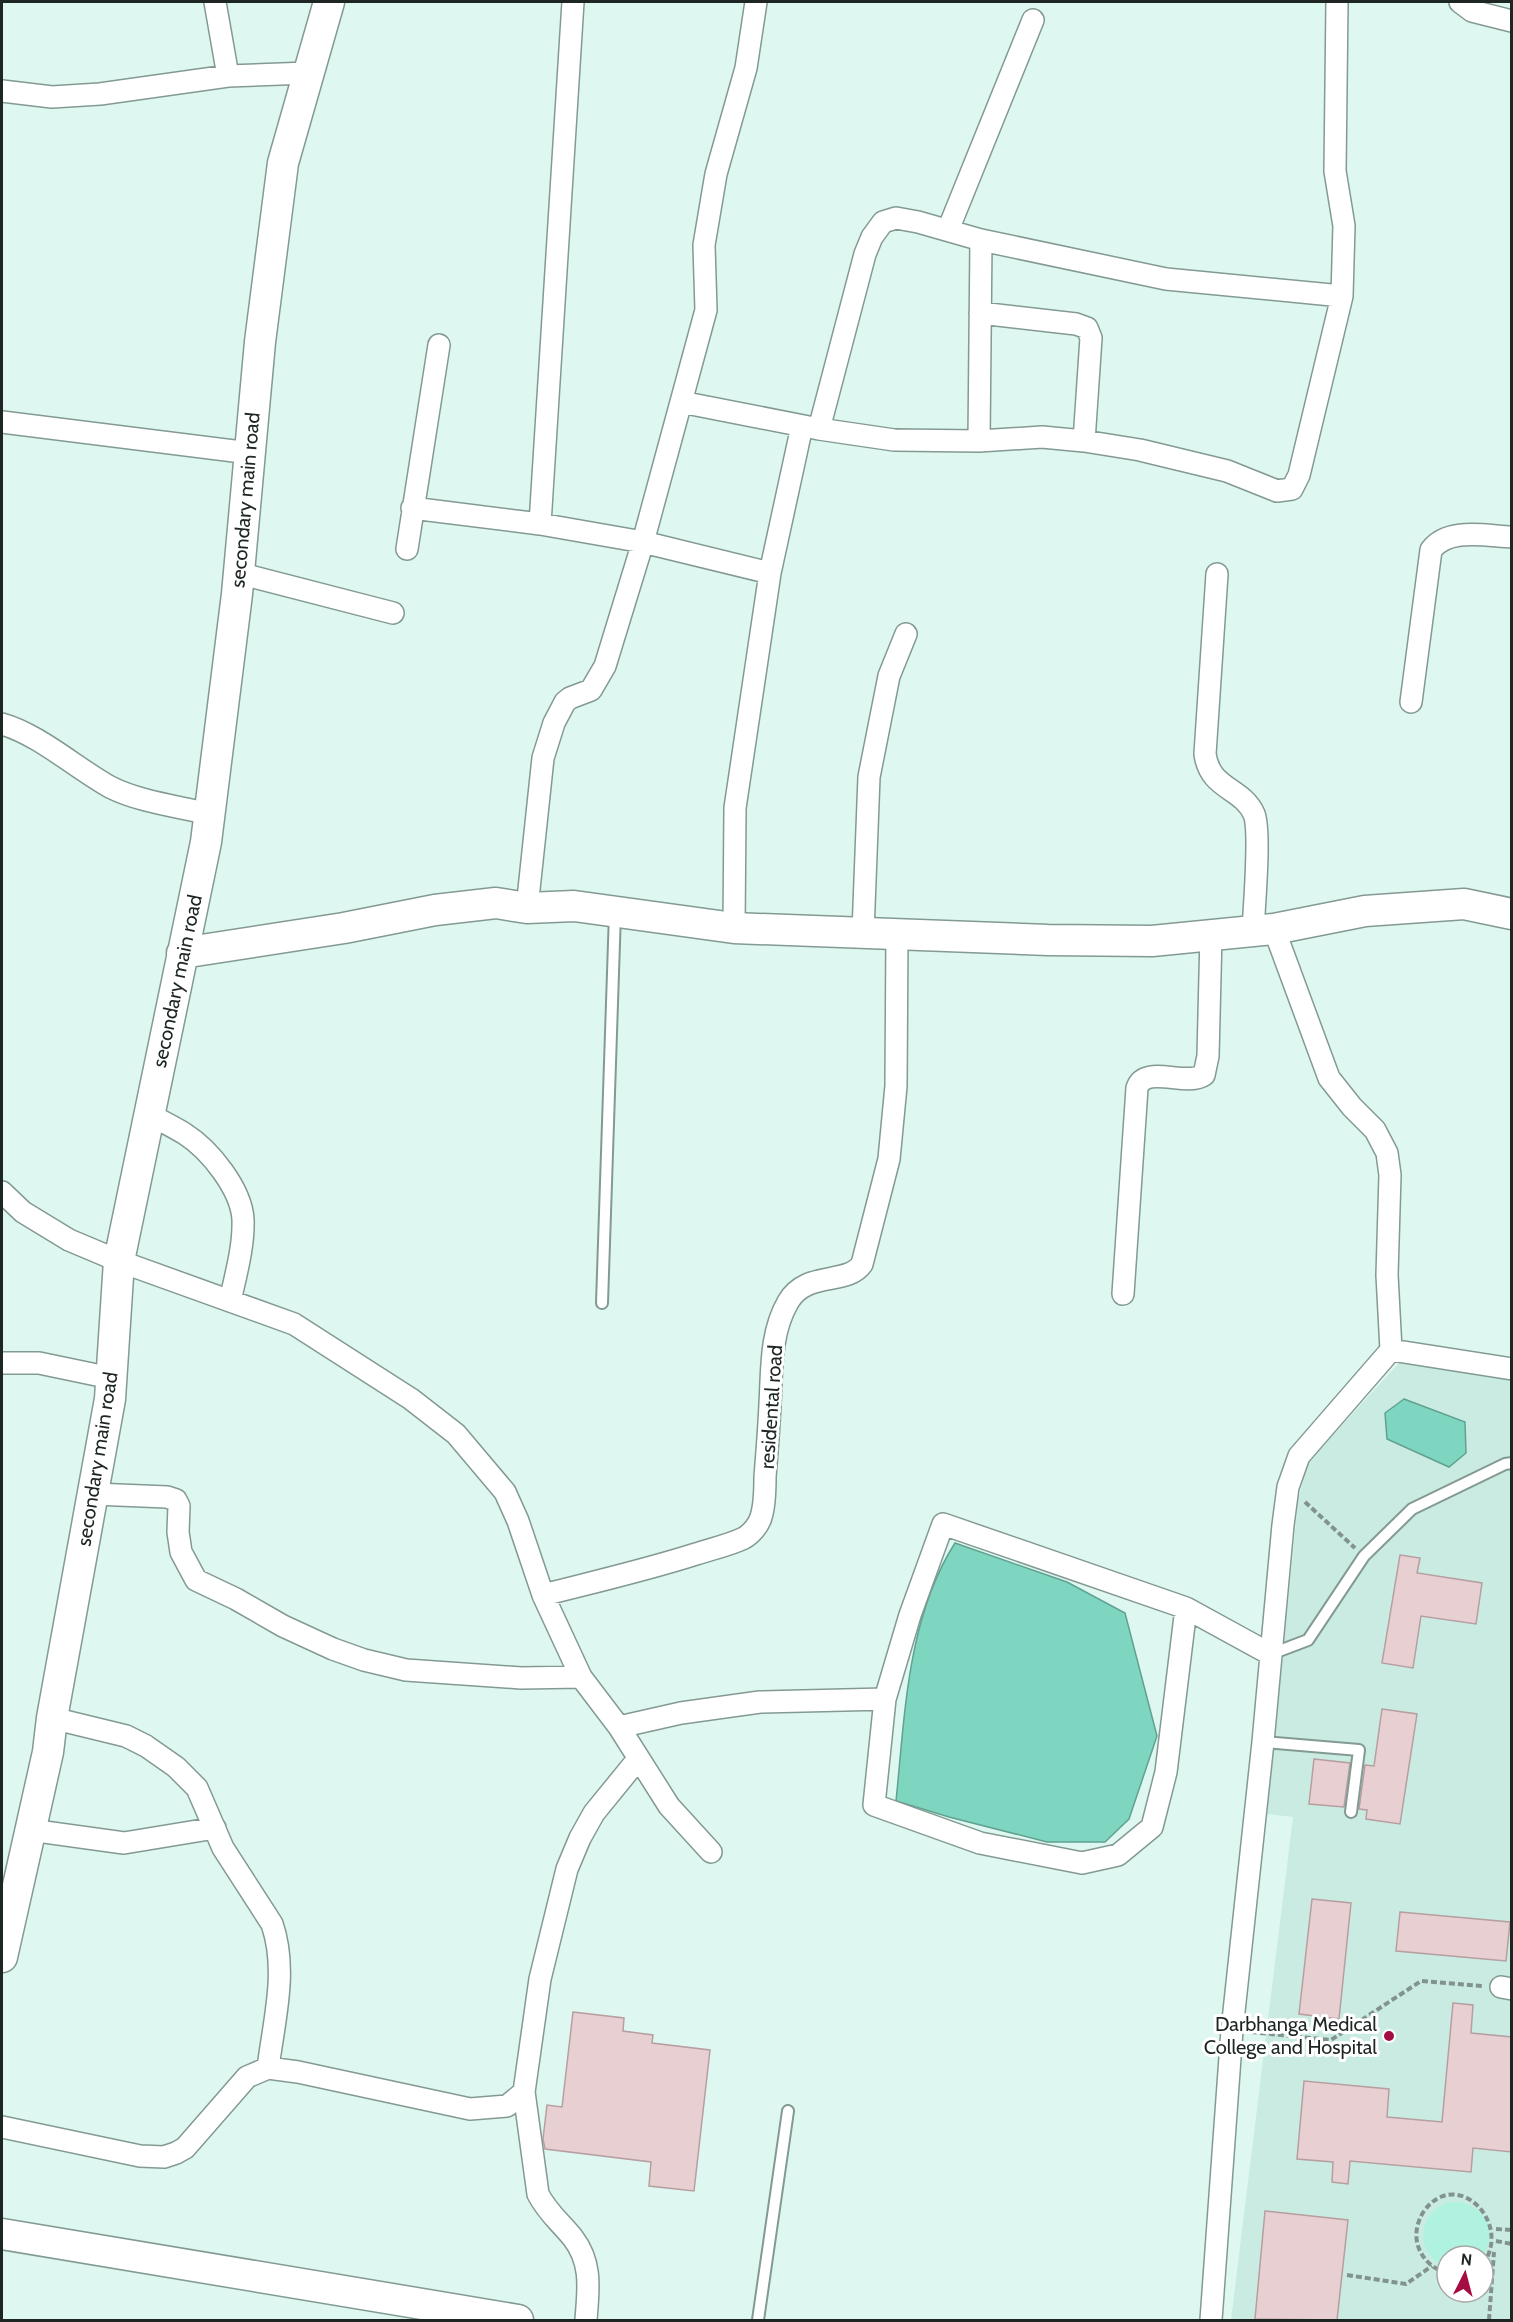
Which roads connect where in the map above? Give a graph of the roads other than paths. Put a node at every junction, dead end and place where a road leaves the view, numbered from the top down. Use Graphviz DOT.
graph roads {
  1 [pos="215,2"];
  2 [pos="329,2"];
  3 [pos="573,2"];
  4 [pos="756,2"];
  5 [pos="1336,2"];
  6 [pos="1460,2"];
  7 [pos="1033,20"];
  8 [pos="1512,21"];
  9 [pos="308,73"];
  10 [pos="228,76"];
  11 [pos="2,91"];
  12 [pos="948,230"];
  13 [pos="981,240"];
  14 [pos="1342,296"];
  15 [pos="980,313"];
  16 [pos="439,345"];
  17 [pos="681,402"];
  18 [pos="2,422"];
  19 [pos="811,428"];
  20 [pos="979,441"];
  21 [pos="1084,441"];
  22 [pos="250,453"];
  23 [pos="412,508"];
  24 [pos="540,524"];
  25 [pos="1512,537"];
  26 [pos="643,542"];
  27 [pos="407,549"];
  28 [pos="238,573"];
  29 [pos="771,573"];
  30 [pos="1217,574"];
  31 [pos="393,613"];
  32 [pos="906,634"];
  33 [pos="1411,702"];
  34 [pos="2,724"];
  35 [pos="208,814"];
  36 [pos="527,908"];
  37 [pos="615,912"];
  38 [pos="1512,914"];
  39 [pos="734,928"];
  40 [pos="1264,930"];
  41 [pos="863,932"];
  42 [pos="897,934"];
  43 [pos="1211,935"];
  44 [pos="182,953"];
  45 [pos="149,1114"];
  46 [pos="2,1192"];
  47 [pos="118,1261"];
  48 [pos="1124,1294"];
  49 [pos="230,1301"];
  50 [pos="602,1303"];
  51 [pos="1391,1350"];
  52 [pos="2,1363"];
  53 [pos="1512,1369"];
  54 [pos="111,1378"];
  55 [pos="1512,1463"];
  56 [pos="94,1494"];
  57 [pos="543,1595"];
  58 [pos="1186,1608"];
  59 [pos="1270,1654"];
  60 [pos="580,1677"];
  61 [pos="885,1699"];
  62 [pos="52,1718"];
  63 [pos="619,1727"];
  64 [pos="1263,1742"];
  65 [pos="638,1759"];
  66 [pos="1351,1812"];
  67 [pos="215,1828"];
  68 [pos="30,1830"];
  69 [pos="711,1852"];
  70 [pos="2,1957"];
  71 [pos="268,2068"];
  72 [pos="524,2092"];
  73 [pos="788,2111"];
  74 [pos="2,2127"];
  75 [pos="2,2234"];
  76 [pos="518,2320"];
  77 [pos="586,2320"];
  78 [pos="759,2320"];
  79 [pos="1210,2320"];
  1 -- 10 [label="street"];
  2 -- 9 [label="main road, secondary main road"];
  3 -- 24 [label="street"];
  4 -- 17 [label="street"];
  5 -- 14 [label="street"];
  6 -- 8 [label="street"];
  7 -- 12 [label="street"];
  9 -- 10 [label="street"];
  9 -- 22 [label="main road, secondary main road"];
  10 -- 11 [label="street"];
  12 -- 13 [label="street"];
  12 -- 19 [label="street"];
  13 -- 14 [label="street"];
  13 -- 15 [label="street"];
  14 -- 21 [label="street"];
  15 -- 20 [label="street"];
  15 -- 21 [label="street"];
  16 -- 23 [label="street"];
  17 -- 19 [label="street"];
  17 -- 26 [label="street"];
  18 -- 22 [label="street"];
  19 -- 20 [label="street"];
  19 -- 29 [label="street"];
  20 -- 21 [label="street"];
  22 -- 28 [label="main road, secondary main road"];
  23 -- 24 [label="street"];
  23 -- 27 [label="street"];
  24 -- 26 [label="street"];
  25 -- 33 [label="street"];
  26 -- 29 [label="street"];
  26 -- 36 [label="street"];
  28 -- 31 [label="street"];
  28 -- 35 [label="main road, secondary main road"];
  29 -- 39 [label="street"];
  30 -- 40 [label="street"];
  32 -- 41 [label="street"];
  34 -- 35 [label="street"];
  35 -- 44 [label="main road, secondary main road"];
  36 -- 37 [label="main road"];
  36 -- 44 [label="main road"];
  37 -- 39 [label="main road"];
  37 -- 50 [label="lane"];
  38 -- 40 [label="main road"];
  39 -- 41 [label="main road"];
  40 -- 43 [label="main road"];
  40 -- 51 [label="street"];
  41 -- 42 [label="main road"];
  42 -- 43 [label="main road"];
  42 -- 57 [label="street, residental road"];
  43 -- 48 [label="street"];
  44 -- 45 [label="main road, secondary main road"];
  45 -- 47 [label="main road, secondary main road"];
  45 -- 49 [label="street"];
  46 -- 47 [label="street"];
  47 -- 49 [label="street"];
  47 -- 54 [label="main road, secondary main road"];
  49 -- 57 [label="street"];
  51 -- 53 [label="street"];
  51 -- 59 [label="street"];
  52 -- 54 [label="street"];
  54 -- 56 [label="main road, secondary main road"];
  55 -- 59 [label="lane"];
  56 -- 60 [label="street"];
  56 -- 62 [label="main road, secondary main road"];
  57 -- 60 [label="street"];
  58 -- 59 [label="street"];
  58 -- 61 [label="street"];
  58 -- 61 [label="street"];
  59 -- 64 [label="street"];
  60 -- 63 [label="street"];
  61 -- 63 [label="street"];
  62 -- 67 [label="street"];
  62 -- 68 [label="main road, secondary main road"];
  63 -- 65 [label="street"];
  64 -- 66 [label="lane"];
  64 -- 79 [label="street"];
  65 -- 69 [label="street"];
  65 -- 72 [label="street"];
  67 -- 68 [label="street"];
  67 -- 71 [label="street"];
  68 -- 70 [label="main road, secondary main road"];
  71 -- 72 [label="street"];
  71 -- 74 [label="street"];
  72 -- 77 [label="street"];
  73 -- 78 [label="lane"];
  75 -- 76 [label="main road"];
}
